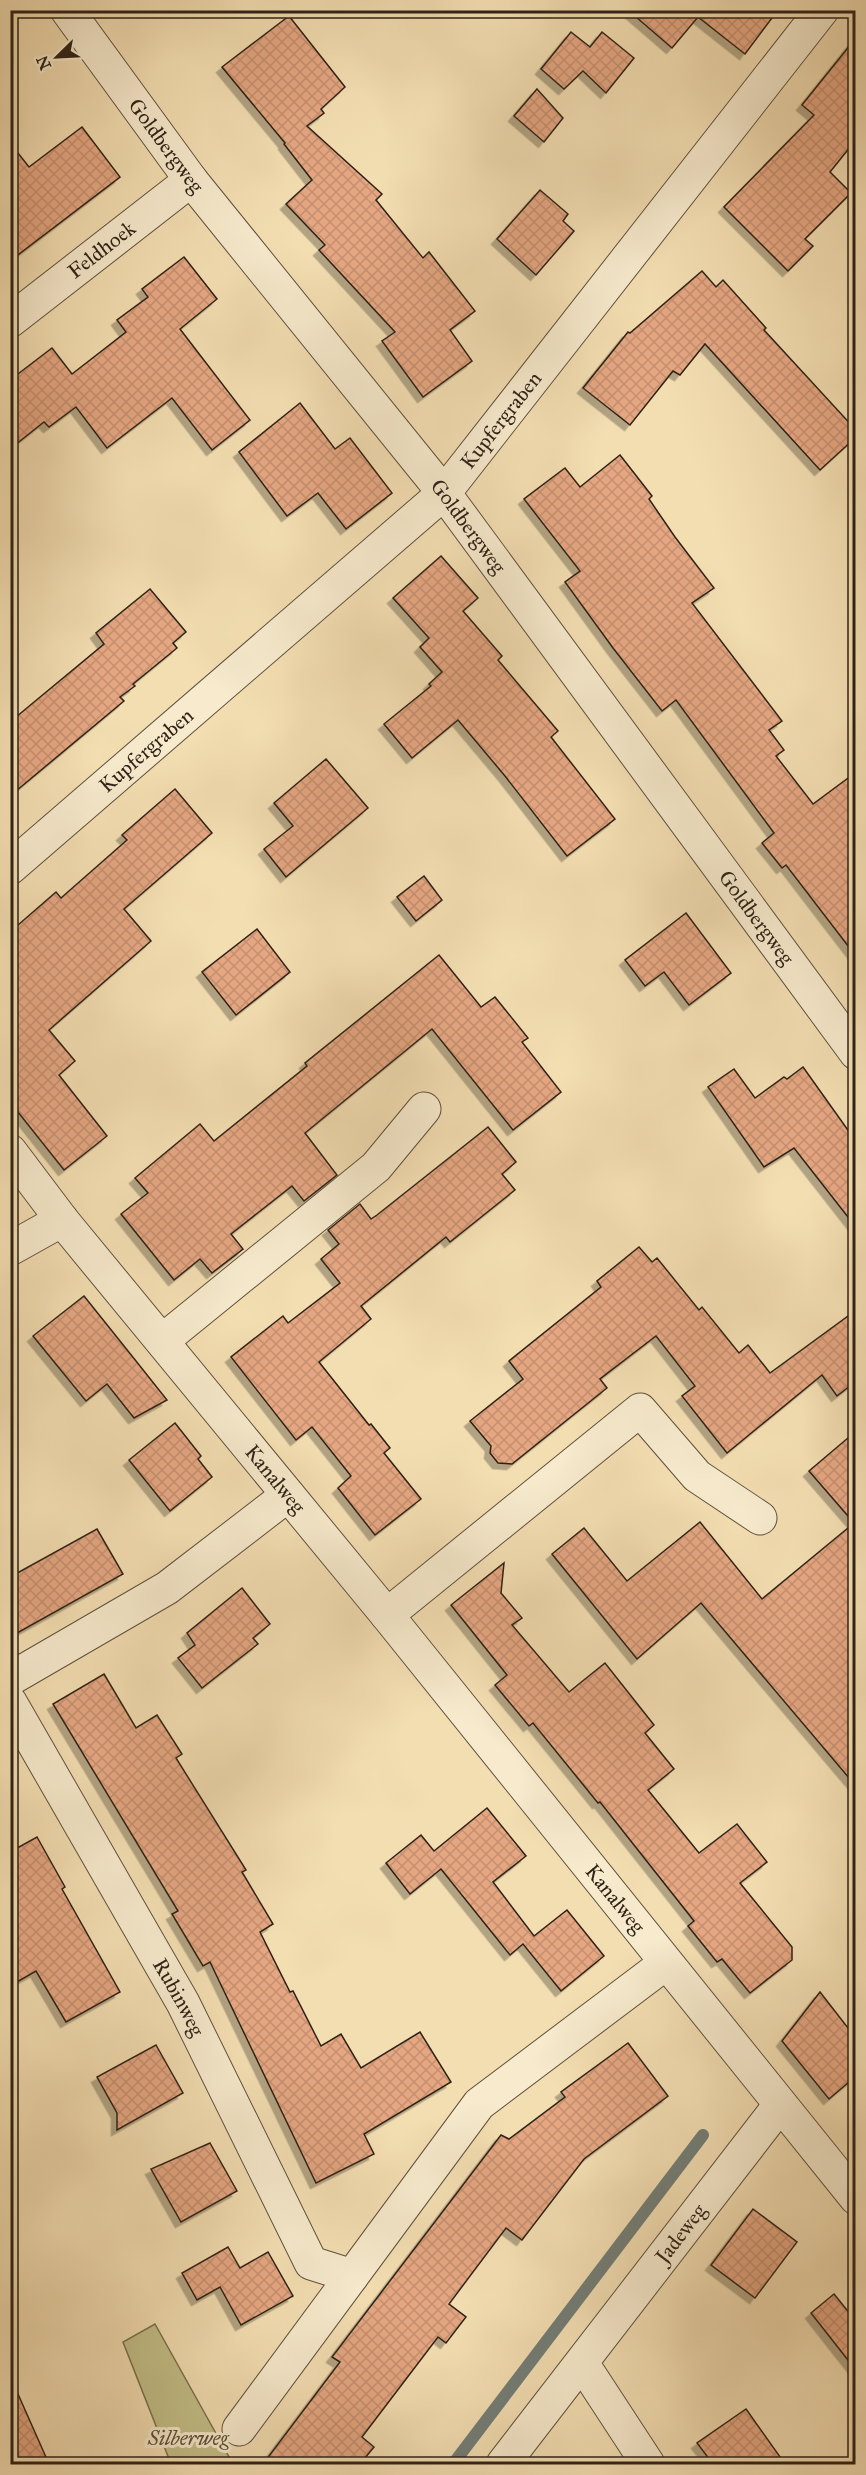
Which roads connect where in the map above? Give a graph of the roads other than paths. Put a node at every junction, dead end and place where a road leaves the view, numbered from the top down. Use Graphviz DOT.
graph roads {
  1 [pos="67,10"];
  2 [pos="822,10"];
  3 [pos="191,180"];
  4 [pos="10,321"];
  5 [pos="444,493"];
  6 [pos="10,868"];
  7 [pos="855,1053"];
  8 [pos="424,1109"];
  9 [pos="10,1151"];
  10 [pos="62,1220"];
  11 [pos="10,1249"];
  12 [pos="162,1341"];
  13 [pos="288,1495"];
  14 [pos="760,1518"];
  15 [pos="387,1616"];
  16 [pos="10,1679"];
  17 [pos="10,1702"];
  18 [pos="666,1963"];
  19 [pos="780,2105"];
  20 [pos="851,2183"];
  21 [pos="352,2276"];
  22 [pos="582,2363"];
  23 [pos="239,2429"];
  24 [pos="502,2464"];
  25 [pos="648,2464"];
  1 -- 3 [label="street, Goldbergweg"];
  2 -- 5 [label="street, Kupfergraben"];
  3 -- 4 [label="street, Feldhoek"];
  3 -- 5 [label="street, Goldbergweg"];
  5 -- 6 [label="street, Kupfergraben"];
  5 -- 7 [label="street, Goldbergweg"];
  8 -- 12 [label="street"];
  9 -- 10 [label="street"];
  10 -- 11 [label="street"];
  10 -- 12 [label="street, Kanalweg"];
  12 -- 13 [label="street, Kanalweg"];
  13 -- 15 [label="street, Kanalweg"];
  13 -- 16 [label="street"];
  14 -- 15 [label="street"];
  15 -- 18 [label="street, Kanalweg"];
  17 -- 21 [label="street, Rubinweg"];
  18 -- 19 [label="street, Kanalweg"];
  18 -- 21 [label="street"];
  19 -- 20 [label="street, Kanalweg"];
  19 -- 22 [label="street, Jadeweg"];
  21 -- 23 [label="street"];
  22 -- 24 [label="street, Jadeweg"];
  22 -- 25 [label="street"];
}
